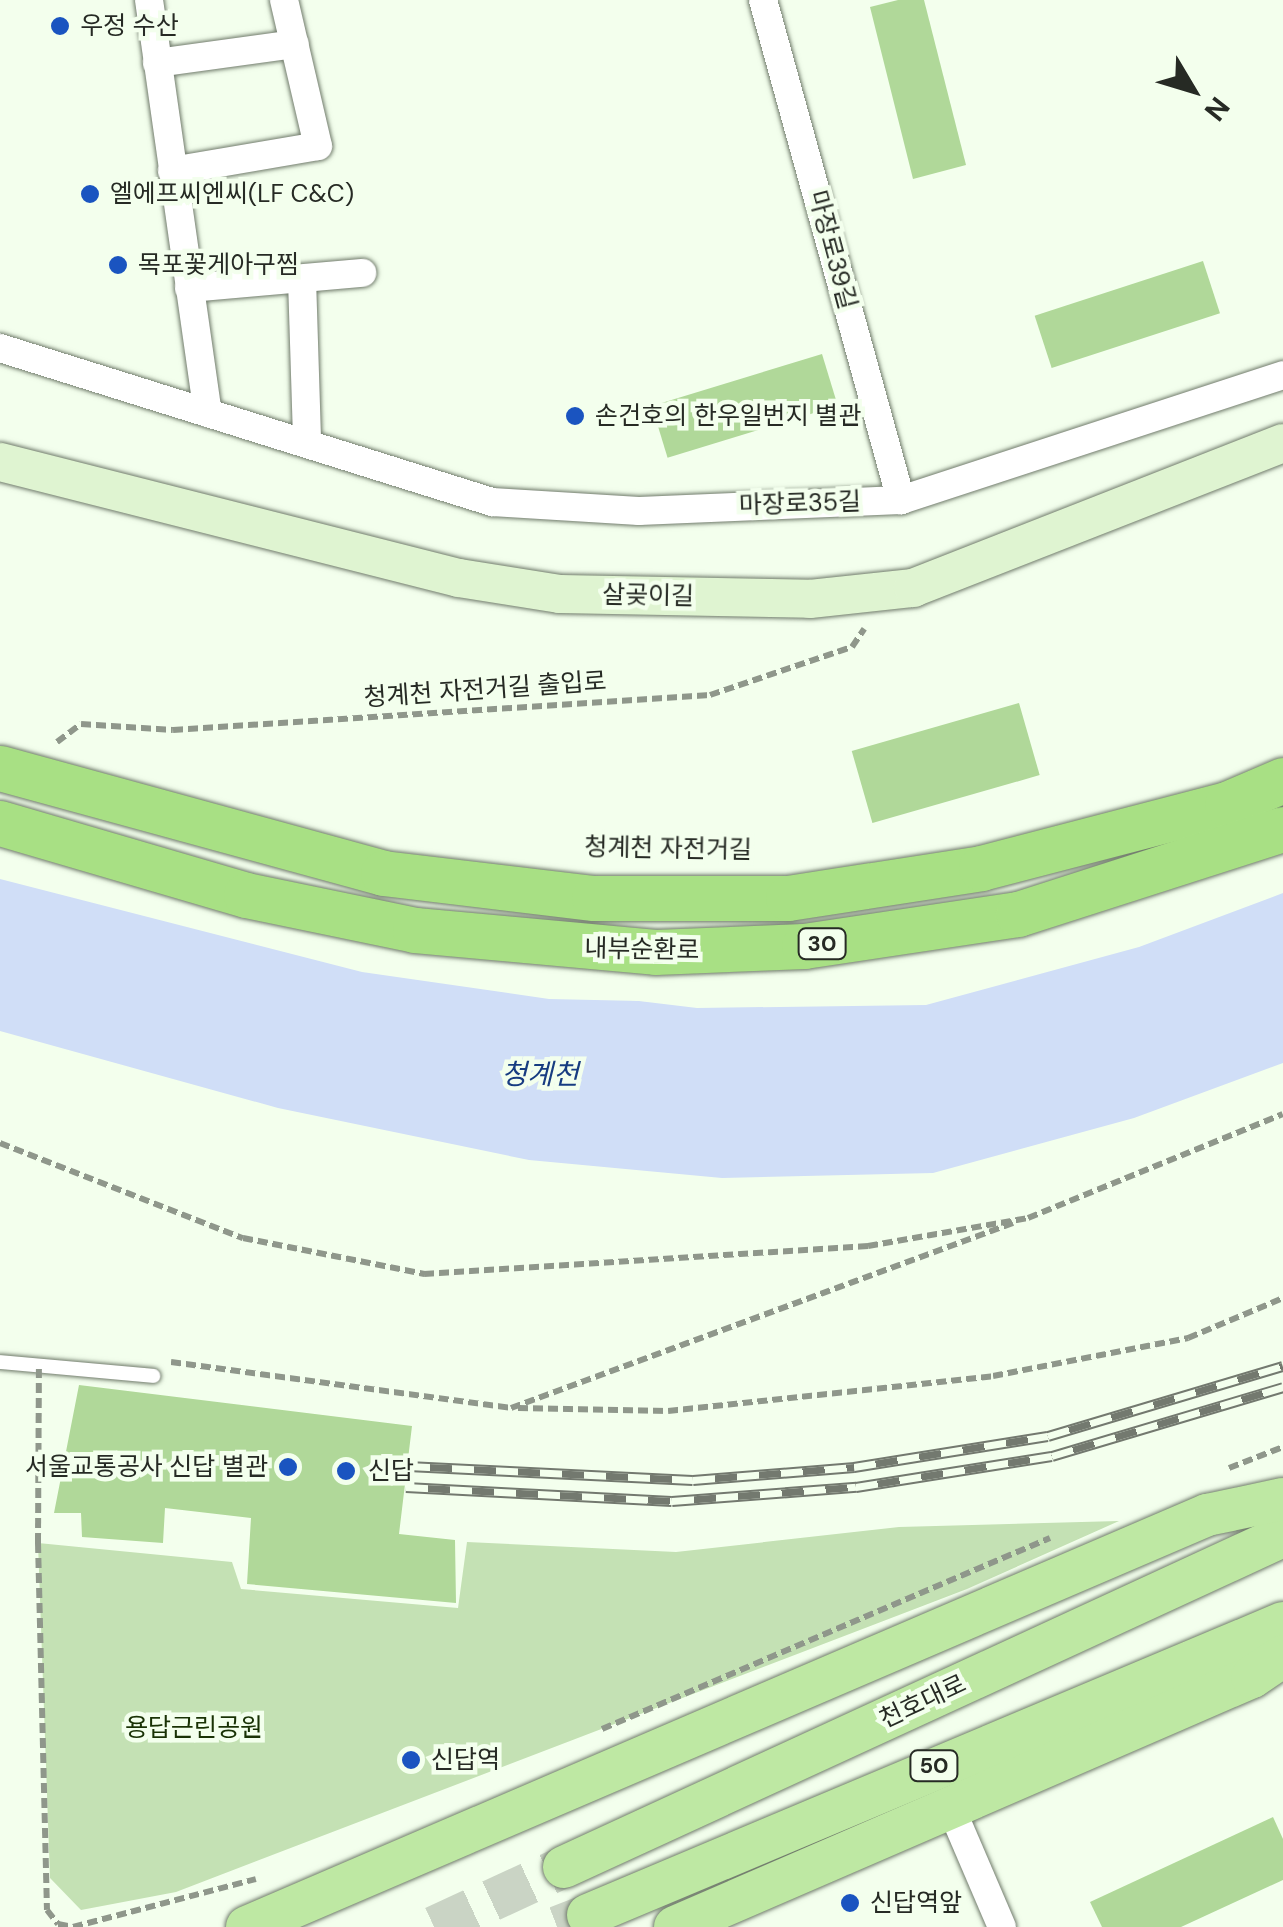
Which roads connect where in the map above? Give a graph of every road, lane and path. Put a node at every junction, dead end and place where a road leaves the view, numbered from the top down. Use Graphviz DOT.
graph roads {
  1 [pos="149,0"];
  2 [pos="284,0"];
  3 [pos="763,0"];
  4 [pos="294,44"];
  5 [pos="156,63"];
  6 [pos="172,171"];
  7 [pos="362,273"];
  8 [pos="302,278"];
  9 [pos="189,288"];
  10 [pos="0,348"];
  11 [pos="1283,374"];
  12 [pos="208,413"];
  13 [pos="307,442"];
  14 [pos="1283,443"];
  15 [pos="0,462"];
  16 [pos="901,500"];
  17 [pos="889,590"];
  18 [pos="71,751"];
  19 [pos="0,768"];
  20 [pos="1283,780"];
  21 [pos="0,823"];
  22 [pos="1283,829"];
  23 [pos="1283,1114"];
  24 [pos="0,1143"];
  25 [pos="1028,1218"];
  26 [pos="1283,1298"];
  27 [pos="157,1360"];
  28 [pos="0,1362"];
  29 [pos="39,1369"];
  30 [pos="126,1374"];
  31 [pos="152,1376"];
  32 [pos="124,1391"];
  33 [pos="510,1408"];
  34 [pos="1283,1447"];
  35 [pos="1213,1475"];
  36 [pos="1283,1499"];
  37 [pos="1283,1536"];
  38 [pos="1055,1538"];
  39 [pos="1283,1623"];
  40 [pos="1283,1656"];
  41 [pos="585,1738"];
  42 [pos="951,1808"];
  43 [pos="564,1868"];
  44 [pos="278,1903"];
  45 [pos="588,1915"];
  46 [pos="247,1927"];
  47 [pos="675,1927"];
  48 [pos="1002,1927"];
  1 -- 5 [label="street"];
  2 -- 4 [label="street"];
  3 -- 16 [label="street, 마장로39길"];
  4 -- 5 [label="street"];
  4 -- 6 [label="street"];
  5 -- 6 [label="street"];
  6 -- 9 [label="street"];
  7 -- 8 [label="street"];
  8 -- 9 [label="street"];
  8 -- 13 [label="street"];
  9 -- 12 [label="street"];
  10 -- 12 [label="street, 마장로35길"];
  11 -- 16 [label="street, 마장로35길"];
  12 -- 13 [label="street, 마장로35길"];
  13 -- 16 [label="street, 마장로35길"];
  14 -- 17 [label="main road, 살곶이길"];
  15 -- 17 [label="main road, 살곶이길"];
  17 -- 18 [label="path, 청계천 자전거길 출입로"];
  19 -- 20 [label="highway, 내부순환로 / 30"];
  21 -- 22 [label="highway, 내부순환로 / 30"];
  23 -- 25 [label="path"];
  24 -- 25 [label="path"];
  25 -- 33 [label="path"];
  26 -- 33 [label="path"];
  27 -- 33 [label="path"];
  28 -- 30 [label="lane"];
  29 -- 44 [label="path, bridge"];
  30 -- 31 [label="lane"];
  30 -- 32 [label="lane"];
  34 -- 35 [label="path"];
  36 -- 44 [label="main road"];
  37 -- 43 [label="main road, 천호대로"];
  38 -- 41 [label="path"];
  39 -- 45 [label="main road, 50"];
  40 -- 42 [label="main road"];
  42 -- 47 [label="main road"];
  42 -- 48 [label="street"];
  44 -- 46 [label="main road"];
}
